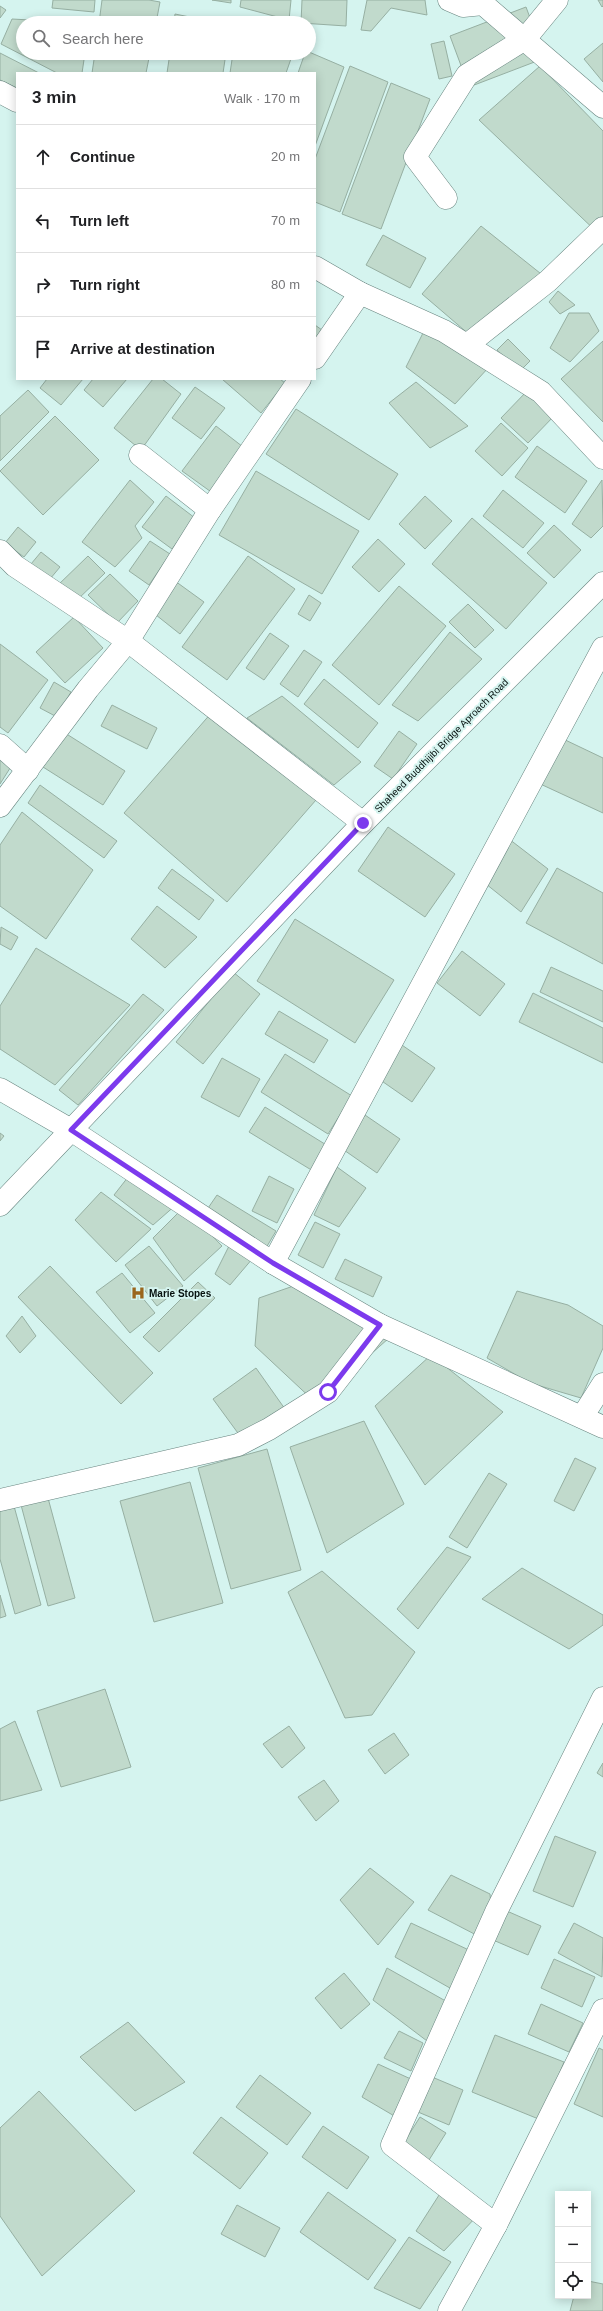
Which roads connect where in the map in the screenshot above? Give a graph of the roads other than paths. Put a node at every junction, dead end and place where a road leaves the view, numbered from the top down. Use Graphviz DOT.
graph roads {
  1 [pos="449,0"];
  2 [pos="557,0"];
  3 [pos="525,39"];
  4 [pos="0,92"];
  5 [pos="16,100"];
  6 [pos="603,107"];
  7 [pos="446,198"];
  8 [pos="603,228"];
  9 [pos="316,268"];
  10 [pos="360,293"];
  11 [pos="467,345"];
  12 [pos="316,357"];
  13 [pos="299,380"];
  14 [pos="140,455"];
  15 [pos="603,458"];
  16 [pos="210,510"];
  17 [pos="0,551"];
  18 [pos="603,583"];
  19 [pos="128,641"];
  20 [pos="603,648"];
  21 [pos="0,745"];
  22 [pos="28,770"];
  23 [pos="0,806"];
  24 [pos="363,823"];
  25 [pos="0,1089"];
  26 [pos="71,1130"];
  27 [pos="0,1205"];
  28 [pos="273,1263"];
  29 [pos="380,1325"];
  30 [pos="603,1384"];
  31 [pos="582,1417"];
  32 [pos="603,1427"];
  33 [pos="0,1500"];
  34 [pos="603,1698"];
  35 [pos="603,2010"];
  36 [pos="496,2225"];
  37 [pos="449,2311"];
  1 -- 3 [label="street"];
  2 -- 3 [label="street"];
  3 -- 6 [label="street"];
  3 -- 7 [label="street"];
  4 -- 5 [label="street"];
  8 -- 11 [label="street"];
  9 -- 10 [label="street"];
  10 -- 11 [label="street"];
  10 -- 12 [label="street"];
  11 -- 15 [label="street"];
  13 -- 16 [label="street"];
  14 -- 16 [label="street"];
  16 -- 19 [label="street"];
  17 -- 19 [label="street"];
  18 -- 24 [label="street, Shaheed Buddhijibi Bridge Aproach Road"];
  19 -- 22 [label="street"];
  19 -- 24 [label="street"];
  20 -- 28 [label="street"];
  21 -- 22 [label="street"];
  22 -- 23 [label="street"];
  24 -- 26 [label="street, Shaheed Buddhijibi Bridge Aproach Road"];
  25 -- 26 [label="street"];
  26 -- 27 [label="street, Shaheed Buddhijibi Bridge Aproach Road"];
  26 -- 28 [label="street"];
  28 -- 29 [label="street"];
  29 -- 31 [label="street"];
  29 -- 33 [label="street"];
  30 -- 31 [label="street"];
  31 -- 32 [label="street"];
  34 -- 36 [label="street"];
  35 -- 36 [label="street"];
  36 -- 37 [label="street"];
}
